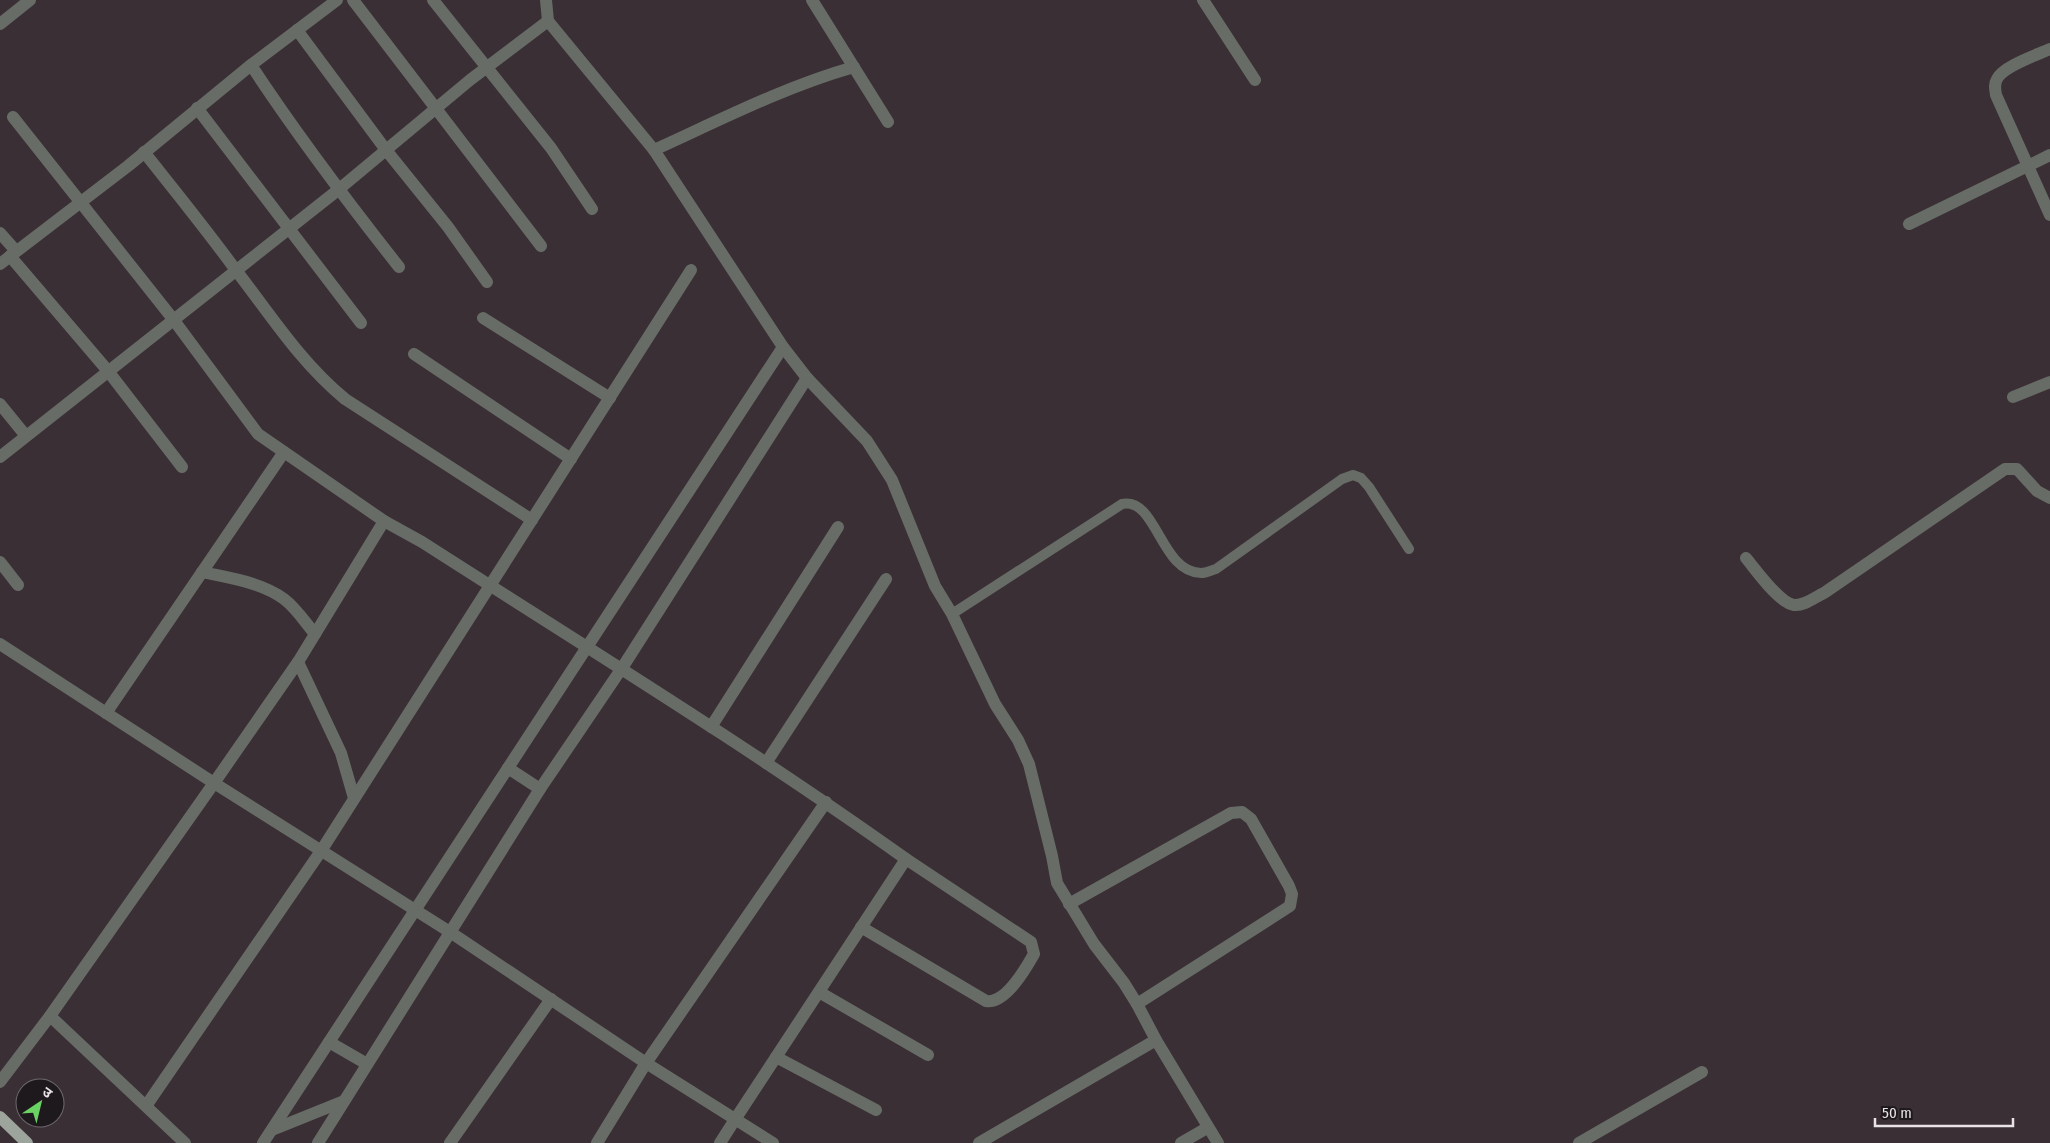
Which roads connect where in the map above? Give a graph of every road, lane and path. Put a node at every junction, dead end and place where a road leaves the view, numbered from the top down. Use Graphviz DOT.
graph roads {
  1 [pos="30,0"];
  2 [pos="337,0"];
  3 [pos="353,0"];
  4 [pos="433,0"];
  5 [pos="546,0"];
  6 [pos="812,0"];
  7 [pos="1203,0"];
  8 [pos="548,21"];
  9 [pos="0,24"];
  10 [pos="297,30"];
  11 [pos="2050,49"];
  12 [pos="251,65"];
  13 [pos="487,66"];
  14 [pos="854,68"];
  15 [pos="1256,80"];
  16 [pos="197,108"];
  17 [pos="435,109"];
  18 [pos="13,117"];
  19 [pos="888,122"];
  20 [pos="386,150"];
  21 [pos="654,150"];
  22 [pos="144,152"];
  23 [pos="2050,156"];
  24 [pos="2028,166"];
  25 [pos="338,190"];
  26 [pos="80,202"];
  27 [pos="592,209"];
  28 [pos="2050,215"];
  29 [pos="1909,224"];
  30 [pos="289,227"];
  31 [pos="0,233"];
  32 [pos="541,246"];
  33 [pos="9,257"];
  34 [pos="399,267"];
  35 [pos="236,269"];
  36 [pos="691,270"];
  37 [pos="487,282"];
  38 [pos="484,318"];
  39 [pos="173,319"];
  40 [pos="361,323"];
  41 [pos="783,347"];
  42 [pos="414,354"];
  43 [pos="108,370"];
  44 [pos="807,378"];
  45 [pos="2050,382"];
  46 [pos="2013,397"];
  47 [pos="610,398"];
  48 [pos="0,404"];
  49 [pos="26,436"];
  50 [pos="284,452"];
  51 [pos="0,456"];
  52 [pos="571,459"];
  53 [pos="182,468"];
  54 [pos="2050,498"];
  55 [pos="532,520"];
  56 [pos="384,521"];
  57 [pos="838,527"];
  58 [pos="1409,549"];
  59 [pos="1746,558"];
  60 [pos="0,562"];
  61 [pos="202,572"];
  62 [pos="886,580"];
  63 [pos="18,585"];
  64 [pos="490,586"];
  65 [pos="952,614"];
  66 [pos="315,634"];
  67 [pos="0,644"];
  68 [pos="586,647"];
  69 [pos="298,662"];
  70 [pos="621,670"];
  71 [pos="106,713"];
  72 [pos="710,727"];
  73 [pos="766,763"];
  74 [pos="508,768"];
  75 [pos="214,783"];
  76 [pos="540,789"];
  77 [pos="354,798"];
  78 [pos="826,802"];
  79 [pos="320,851"];
  80 [pos="906,859"];
  81 [pos="1070,904"];
  82 [pos="415,911"];
  83 [pos="861,927"];
  84 [pos="450,932"];
  85 [pos="818,992"];
  86 [pos="551,999"];
  87 [pos="1137,1004"];
  88 [pos="50,1016"];
  89 [pos="1156,1040"];
  90 [pos="330,1042"];
  91 [pos="928,1054"];
  92 [pos="776,1057"];
  93 [pos="646,1063"];
  94 [pos="367,1064"];
  95 [pos="1702,1072"];
  96 [pos="0,1082"];
  97 [pos="344,1101"];
  98 [pos="146,1106"];
  99 [pos="876,1110"];
  100 [pos="0,1117"];
  101 [pos="736,1118"];
  102 [pos="1207,1128"];
  103 [pos="272,1130"];
  104 [pos="27,1143"];
  105 [pos="185,1143"];
  106 [pos="263,1143"];
  107 [pos="318,1143"];
  108 [pos="450,1143"];
  109 [pos="597,1143"];
  110 [pos="720,1143"];
  111 [pos="773,1143"];
  112 [pos="979,1143"];
  113 [pos="1181,1143"];
  114 [pos="1218,1143"];
  115 [pos="1578,1143"];
  1 -- 9 [label="street"];
  2 -- 10 [label="street"];
  3 -- 17 [label="street"];
  4 -- 13 [label="street"];
  5 -- 8 [label="street"];
  6 -- 14 [label="street"];
  7 -- 15 [label="street"];
  8 -- 13 [label="street"];
  8 -- 21 [label="street"];
  10 -- 12 [label="street"];
  10 -- 20 [label="street"];
  11 -- 24 [label="street"];
  12 -- 16 [label="street"];
  12 -- 25 [label="street"];
  13 -- 17 [label="street"];
  13 -- 27 [label="street"];
  14 -- 19 [label="street"];
  14 -- 21 [label="street"];
  16 -- 22 [label="street"];
  16 -- 30 [label="street"];
  17 -- 20 [label="street"];
  17 -- 32 [label="street"];
  18 -- 26 [label="street"];
  20 -- 25 [label="street"];
  20 -- 37 [label="street"];
  21 -- 41 [label="street"];
  22 -- 26 [label="street"];
  22 -- 35 [label="street"];
  23 -- 24 [label="street"];
  24 -- 28 [label="street"];
  24 -- 29 [label="street"];
  25 -- 30 [label="street"];
  25 -- 34 [label="street"];
  26 -- 33 [label="street"];
  26 -- 39 [label="street"];
  30 -- 35 [label="street"];
  30 -- 40 [label="street"];
  31 -- 33 [label="street"];
  33 -- 43 [label="street"];
  35 -- 39 [label="street"];
  35 -- 55 [label="street"];
  36 -- 47 [label="street"];
  38 -- 47 [label="street"];
  39 -- 43 [label="street"];
  39 -- 50 [label="street"];
  41 -- 44 [label="street"];
  41 -- 68 [label="street"];
  42 -- 52 [label="street"];
  43 -- 49 [label="street"];
  43 -- 53 [label="street"];
  44 -- 65 [label="street"];
  44 -- 70 [label="street"];
  45 -- 46 [label="street"];
  47 -- 52 [label="street"];
  48 -- 49 [label="street"];
  49 -- 51 [label="street"];
  50 -- 56 [label="street"];
  50 -- 61 [label="street"];
  52 -- 55 [label="street"];
  54 -- 59 [label="street"];
  55 -- 64 [label="street"];
  56 -- 64 [label="street"];
  56 -- 66 [label="street"];
  57 -- 72 [label="street"];
  58 -- 65 [label="lane"];
  60 -- 63 [label="street"];
  61 -- 66 [label="street"];
  61 -- 71 [label="street"];
  62 -- 73 [label="street"];
  64 -- 68 [label="street"];
  64 -- 77 [label="street"];
  65 -- 81 [label="street"];
  66 -- 69 [label="street"];
  67 -- 71 [label="street"];
  68 -- 70 [label="street"];
  68 -- 74 [label="street"];
  69 -- 75 [label="street"];
  69 -- 77 [label="street"];
  70 -- 72 [label="street"];
  70 -- 76 [label="street"];
  71 -- 75 [label="street"];
  72 -- 73 [label="street"];
  73 -- 78 [label="street"];
  74 -- 76 [label="street"];
  74 -- 82 [label="street"];
  75 -- 79 [label="street"];
  75 -- 88 [label="street"];
  76 -- 84 [label="street"];
  77 -- 79 [label="street"];
  78 -- 80 [label="street"];
  78 -- 93 [label="street"];
  79 -- 82 [label="street"];
  79 -- 98 [label="street"];
  80 -- 83 [label="street"];
  80 -- 83 [label="street"];
  81 -- 87 [label="street"];
  81 -- 87 [label="street"];
  82 -- 84 [label="street"];
  82 -- 90 [label="street"];
  83 -- 85 [label="street"];
  84 -- 86 [label="street"];
  84 -- 94 [label="street"];
  85 -- 91 [label="street"];
  85 -- 92 [label="street"];
  86 -- 93 [label="street"];
  86 -- 108 [label="street"];
  87 -- 89 [label="street"];
  88 -- 96 [label="street"];
  88 -- 98 [label="street"];
  89 -- 102 [label="street"];
  89 -- 112 [label="street"];
  90 -- 94 [label="street"];
  90 -- 103 [label="street"];
  92 -- 99 [label="street"];
  92 -- 101 [label="street"];
  93 -- 101 [label="street"];
  93 -- 109 [label="street"];
  94 -- 97 [label="street"];
  95 -- 115 [label="street"];
  97 -- 103 [label="street"];
  97 -- 107 [label="street"];
  98 -- 105 [label="street"];
  100 -- 104 [label="main road"];
  101 -- 110 [label="street"];
  101 -- 111 [label="street"];
  102 -- 113 [label="street"];
  102 -- 114 [label="street"];
  103 -- 106 [label="street"];
}
